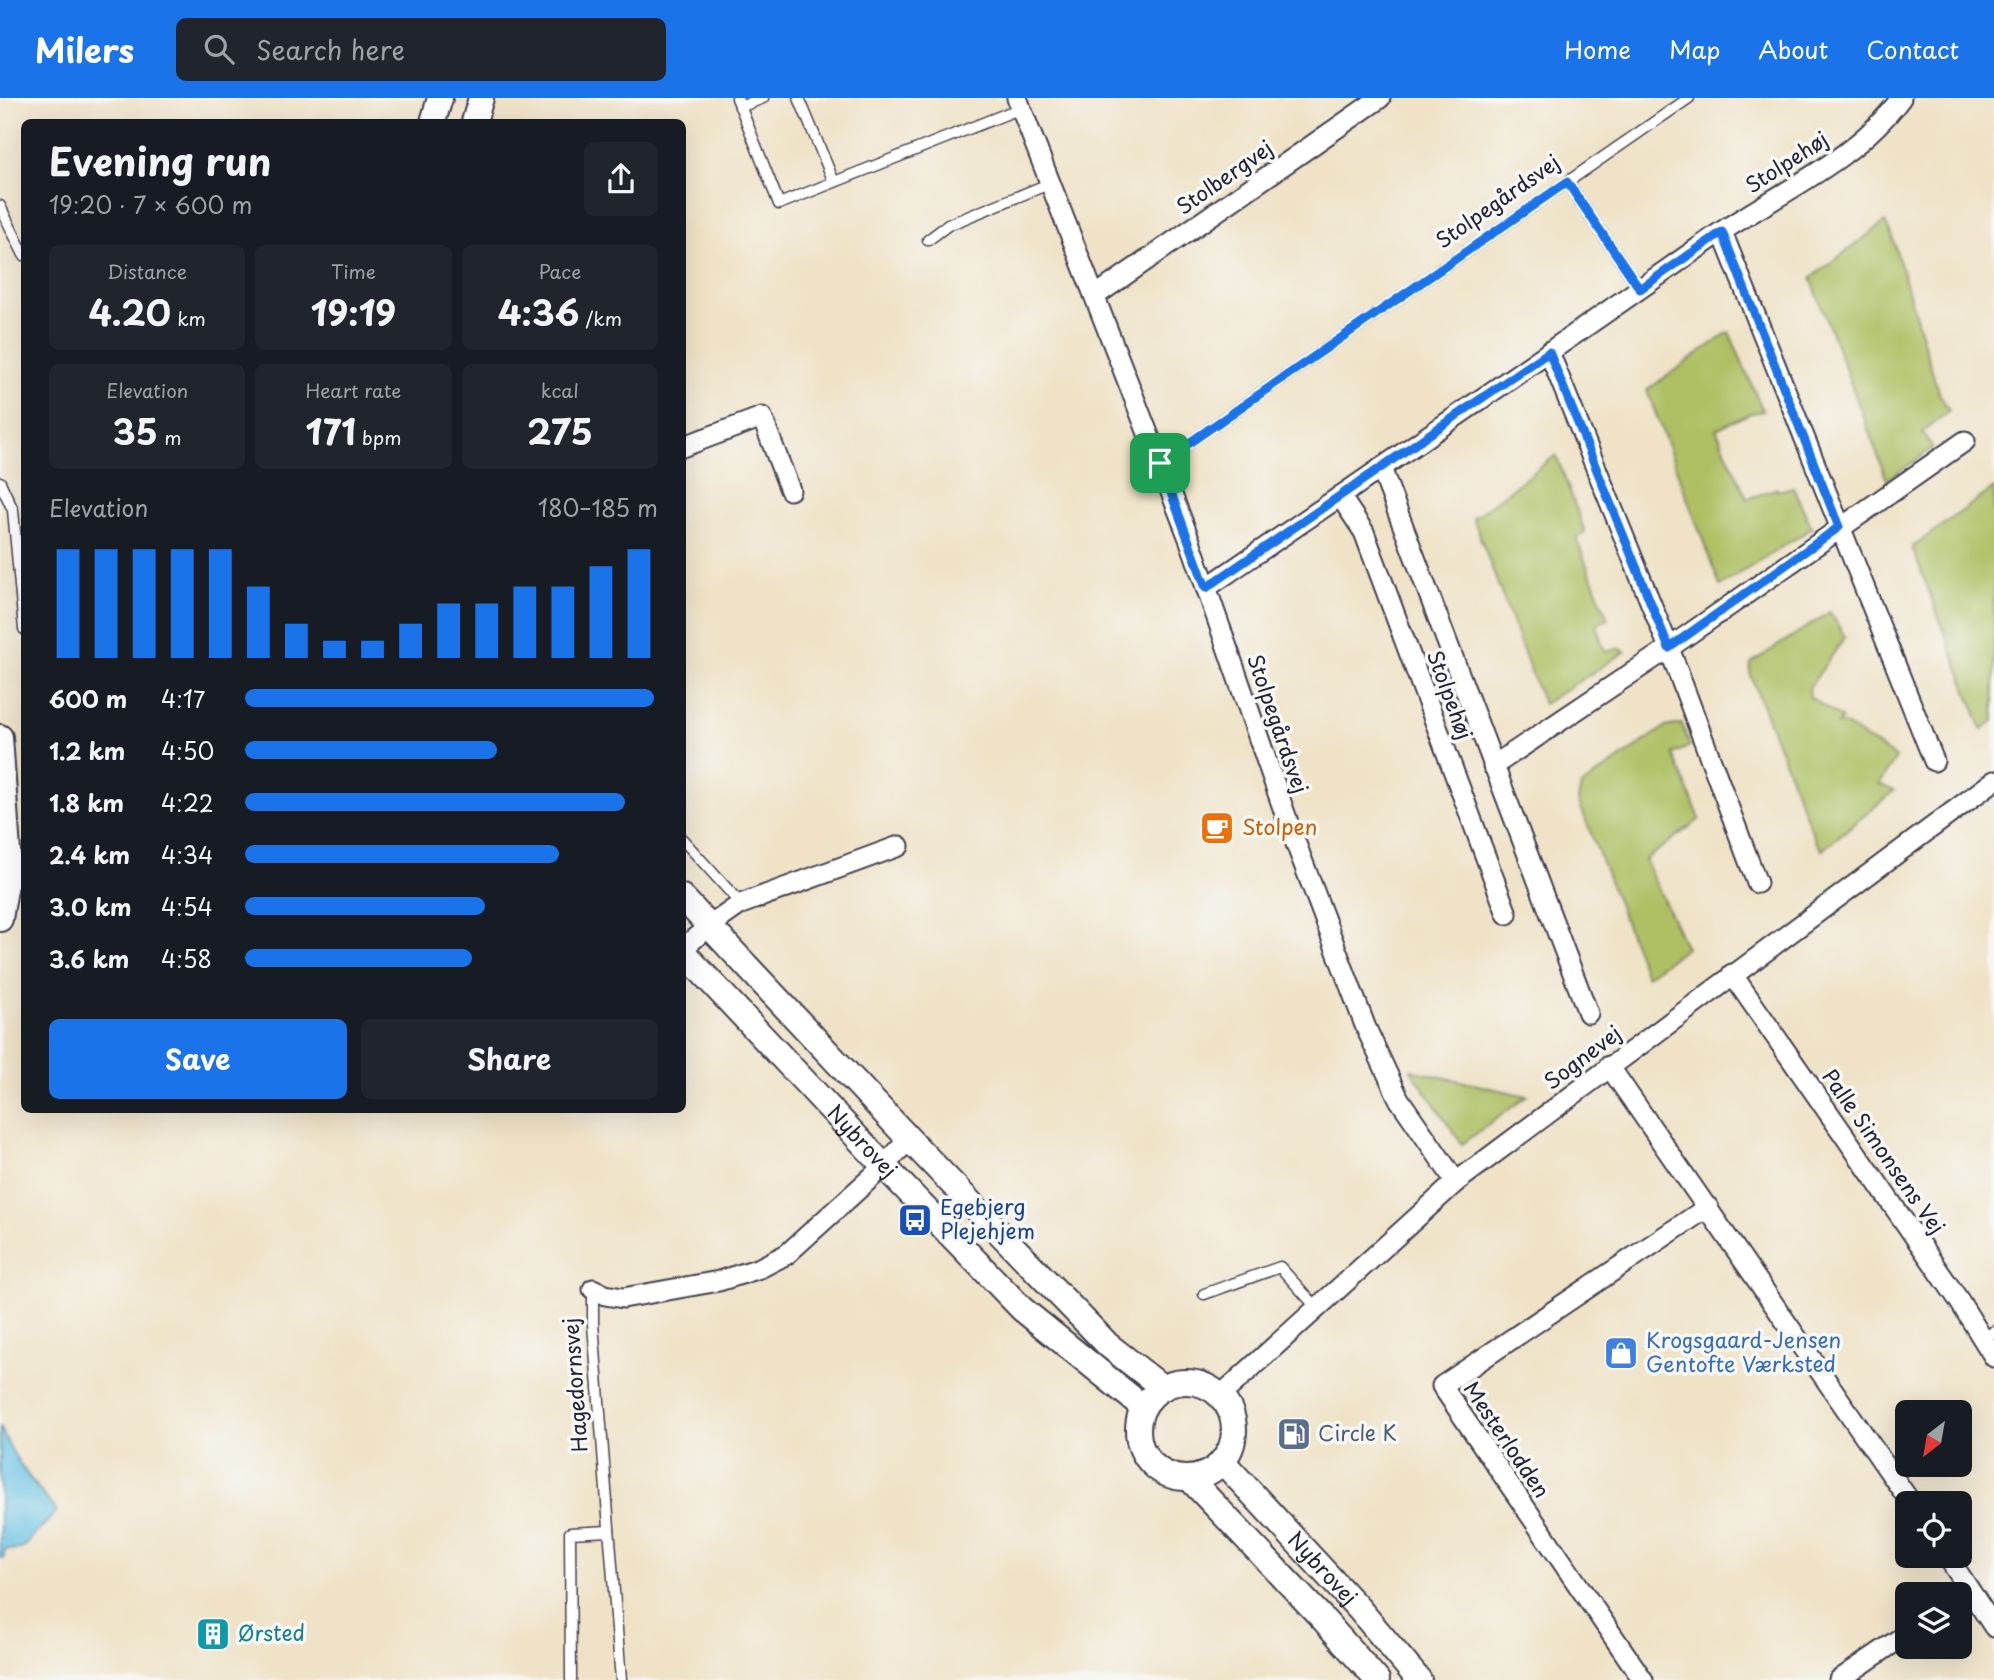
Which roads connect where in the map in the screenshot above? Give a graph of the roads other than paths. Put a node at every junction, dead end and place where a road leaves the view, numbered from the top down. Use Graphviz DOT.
graph roads {
  1 [pos="440,98"];
  2 [pos="481,98"];
  3 [pos="763,98"];
  4 [pos="799,98"];
  5 [pos="1380,98"];
  6 [pos="1689,98"];
  7 [pos="1901,98"];
  8 [pos="739,103"];
  9 [pos="1019,103"];
  10 [pos="434,119"];
  11 [pos="475,119"];
  12 [pos="834,182"];
  13 [pos="1567,182"];
  14 [pos="1051,183"];
  15 [pos="0,206"];
  16 [pos="1722,232"];
  17 [pos="928,240"];
  18 [pos="21,249"];
  19 [pos="1640,289"];
  20 [pos="1096,296"];
  21 [pos="1549,352"];
  22 [pos="1965,441"];
  23 [pos="686,446"];
  24 [pos="1160,463"];
  25 [pos="1381,468"];
  26 [pos="0,482"];
  27 [pos="790,490"];
  28 [pos="1340,496"];
  29 [pos="1839,527"];
  30 [pos="1206,588"];
  31 [pos="21,597"];
  32 [pos="1669,648"];
  33 [pos="0,737"];
  34 [pos="1934,761"];
  35 [pos="1493,766"];
  36 [pos="1994,781"];
  37 [pos="686,843"];
  38 [pos="899,846"];
  39 [pos="1757,883"];
  40 [pos="686,902"];
  41 [pos="741,904"];
  42 [pos="1507,914"];
  43 [pos="0,919"];
  44 [pos="708,927"];
  45 [pos="686,946"];
  46 [pos="686,954"];
  47 [pos="1732,974"];
  48 [pos="1588,1013"];
  49 [pos="1609,1066"];
  50 [pos="909,1139"];
  51 [pos="884,1166"];
  52 [pos="1456,1182"];
  53 [pos="1708,1207"];
  54 [pos="593,1289"];
  55 [pos="1204,1294"];
  56 [pos="1317,1308"];
  57 [pos="1990,1343"];
  58 [pos="1163,1388"];
  59 [pos="1220,1396"];
  60 [pos="1143,1407"];
  61 [pos="1222,1461"];
  62 [pos="1189,1478"];
  63 [pos="1902,1491"];
  64 [pos="610,1531"];
  65 [pos="1972,1602"];
  66 [pos="1994,1627"];
  67 [pos="1895,1642"];
  68 [pos="571,1680"];
  69 [pos="621,1680"];
  70 [pos="1377,1680"];
  71 [pos="1419,1680"];
  72 [pos="1643,1680"];
  73 [pos="1839,1680"];
  1 -- 10 [label="street"];
  2 -- 11 [label="street"];
  3 -- 8 [label="lane"];
  4 -- 12 [label="lane"];
  5 -- 20 [label="street, Stolbergvej"];
  6 -- 13 [label="lane, Stolpegårdsvej"];
  7 -- 16 [label="street, Stolpehøj"];
  8 -- 12 [label="lane"];
  9 -- 12 [label="lane"];
  9 -- 14 [label="street, Stolpegårdsvej"];
  13 -- 19 [label="lane"];
  13 -- 24 [label="lane, Stolpegårdsvej"];
  14 -- 17 [label="lane"];
  14 -- 20 [label="street, Stolpegårdsvej"];
  15 -- 18 [label="lane"];
  16 -- 19 [label="street, Stolpehøj"];
  16 -- 29 [label="street"];
  19 -- 21 [label="street, Stolpehøj"];
  20 -- 24 [label="street, Stolpegårdsvej"];
  21 -- 25 [label="street, Stolpehøj"];
  21 -- 32 [label="street"];
  22 -- 29 [label="street"];
  23 -- 27 [label="street"];
  24 -- 30 [label="street, Stolpegårdsvej"];
  25 -- 28 [label="street, Stolpehøj"];
  25 -- 35 [label="street, Stolpehøj"];
  26 -- 31 [label="lane"];
  28 -- 30 [label="street, Stolpehøj"];
  28 -- 42 [label="street, Stolpehøj"];
  29 -- 32 [label="street"];
  29 -- 34 [label="street"];
  30 -- 52 [label="street, Stolpegårdsvej"];
  32 -- 35 [label="street"];
  32 -- 39 [label="street"];
  33 -- 43 [label="street"];
  35 -- 48 [label="street, Stolpehøj"];
  36 -- 47 [label="street, Sognevej"];
  37 -- 41 [label="lane"];
  38 -- 41 [label="street, Nybrovej"];
  40 -- 44 [label="street, Nybrovej"];
  41 -- 44 [label="street, Nybrovej"];
  44 -- 45 [label="street, Nybrovej"];
  44 -- 50 [label="street, Nybrovej"];
  46 -- 51 [label="street, Nybrovej"];
  47 -- 49 [label="street, Sognevej"];
  47 -- 57 [label="street, Palle Simonsens Vej"];
  49 -- 52 [label="street, Sognevej"];
  49 -- 53 [label="street"];
  50 -- 51 [label="street, Hagedornsvej"];
  50 -- 58 [label="street, Nybrovej"];
  51 -- 54 [label="street, Hagedornsvej"];
  51 -- 60 [label="street, Nybrovej"];
  52 -- 56 [label="street, Sognevej"];
  53 -- 63 [label="street"];
  53 -- 72 [label="street, Mesterlodden"];
  54 -- 64 [label="lane, Hagedornsvej"];
  55 -- 56 [label="lane"];
  56 -- 59 [label="street, Sognevej"];
  58 -- 59 [label="street"];
  58 -- 60 [label="street"];
  59 -- 61 [label="street"];
  60 -- 62 [label="street"];
  61 -- 62 [label="street"];
  61 -- 71 [label="street, Nybrovej"];
  62 -- 70 [label="street, Nybrovej"];
  64 -- 68 [label="lane"];
  64 -- 69 [label="lane, Hagedornsvej"];
  65 -- 66 [label="street"];
  67 -- 73 [label="street"];
}
